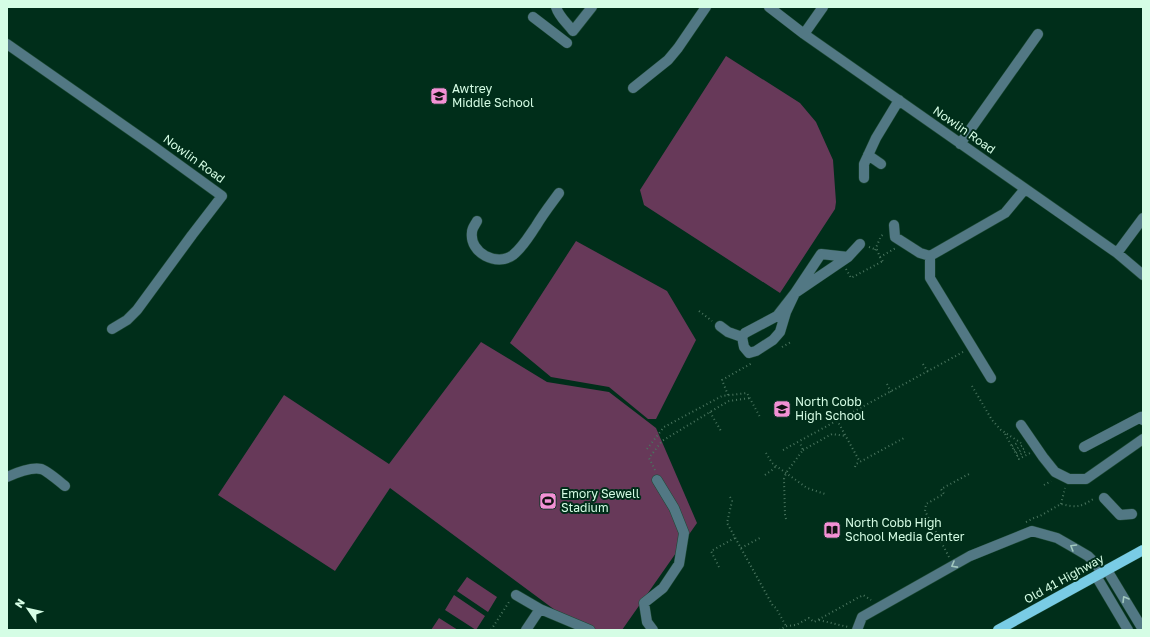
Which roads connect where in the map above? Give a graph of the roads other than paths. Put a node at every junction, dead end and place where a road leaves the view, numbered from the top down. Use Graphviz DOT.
graph roads {
  1 [pos="556,7"];
  2 [pos="592,7"];
  3 [pos="706,7"];
  4 [pos="769,7"];
  5 [pos="822,7"];
  6 [pos="533,17"];
  7 [pos="804,34"];
  8 [pos="1038,34"];
  9 [pos="567,43"];
  10 [pos="7,44"];
  11 [pos="633,88"];
  12 [pos="899,100"];
  13 [pos="960,144"];
  14 [pos="868,156"];
  15 [pos="881,164"];
  16 [pos="864,178"];
  17 [pos="1025,189"];
  18 [pos="559,193"];
  19 [pos="1143,218"];
  20 [pos="477,221"];
  21 [pos="894,225"];
  22 [pos="860,244"];
  23 [pos="1117,253"];
  24 [pos="930,256"];
  25 [pos="844,260"];
  26 [pos="1143,274"];
  27 [pos="795,293"];
  28 [pos="720,326"];
  29 [pos="112,329"];
  30 [pos="742,337"];
  31 [pos="991,378"];
  32 [pos="1143,420"];
  33 [pos="1021,426"];
  34 [pos="1143,439"];
  35 [pos="1084,447"];
  36 [pos="7,477"];
  37 [pos="657,480"];
  38 [pos="65,486"];
  39 [pos="1104,498"];
  40 [pos="1132,514"];
  41 [pos="1143,550"];
  42 [pos="1102,573"];
  43 [pos="514,596"];
  44 [pos="540,609"];
  45 [pos="1141,628"];
  46 [pos="526,630"];
  47 [pos="590,630"];
  48 [pos="653,630"];
  49 [pos="857,630"];
  50 [pos="998,630"];
  51 [pos="1128,630"];
  1 -- 2 [label="street"];
  3 -- 11 [label="street"];
  4 -- 7 [label="street, Nowlin Road"];
  5 -- 7 [label="street"];
  6 -- 9 [label="street"];
  7 -- 12 [label="street, Nowlin Road"];
  8 -- 13 [label="street"];
  10 -- 29 [label="street, Nowlin Road"];
  12 -- 13 [label="street, Nowlin Road"];
  12 -- 14 [label="street"];
  13 -- 17 [label="street, Nowlin Road"];
  14 -- 15 [label="street"];
  14 -- 16 [label="street"];
  17 -- 23 [label="street, Nowlin Road"];
  17 -- 24 [label="street"];
  18 -- 20 [label="street"];
  19 -- 23 [label="street"];
  21 -- 24 [label="street"];
  22 -- 25 [label="street"];
  23 -- 26 [label="street, Nowlin Road"];
  24 -- 31 [label="street"];
  25 -- 27 [label="street"];
  25 -- 27 [label="street"];
  27 -- 30 [label="street"];
  27 -- 30 [label="street"];
  28 -- 30 [label="street"];
  32 -- 35 [label="street"];
  33 -- 34 [label="street"];
  36 -- 38 [label="street"];
  37 -- 48 [label="street"];
  39 -- 40 [label="street"];
  41 -- 42 [label="main road, Old 41 Highway"];
  45 -- 42 [label="street, one-way"];
  42 -- 49 [label="street, one-way"];
  42 -- 50 [label="main road, Old 41 Highway"];
  42 -- 51 [label="street"];
  43 -- 44 [label="street"];
  44 -- 46 [label="street"];
  44 -- 47 [label="street"];
}
